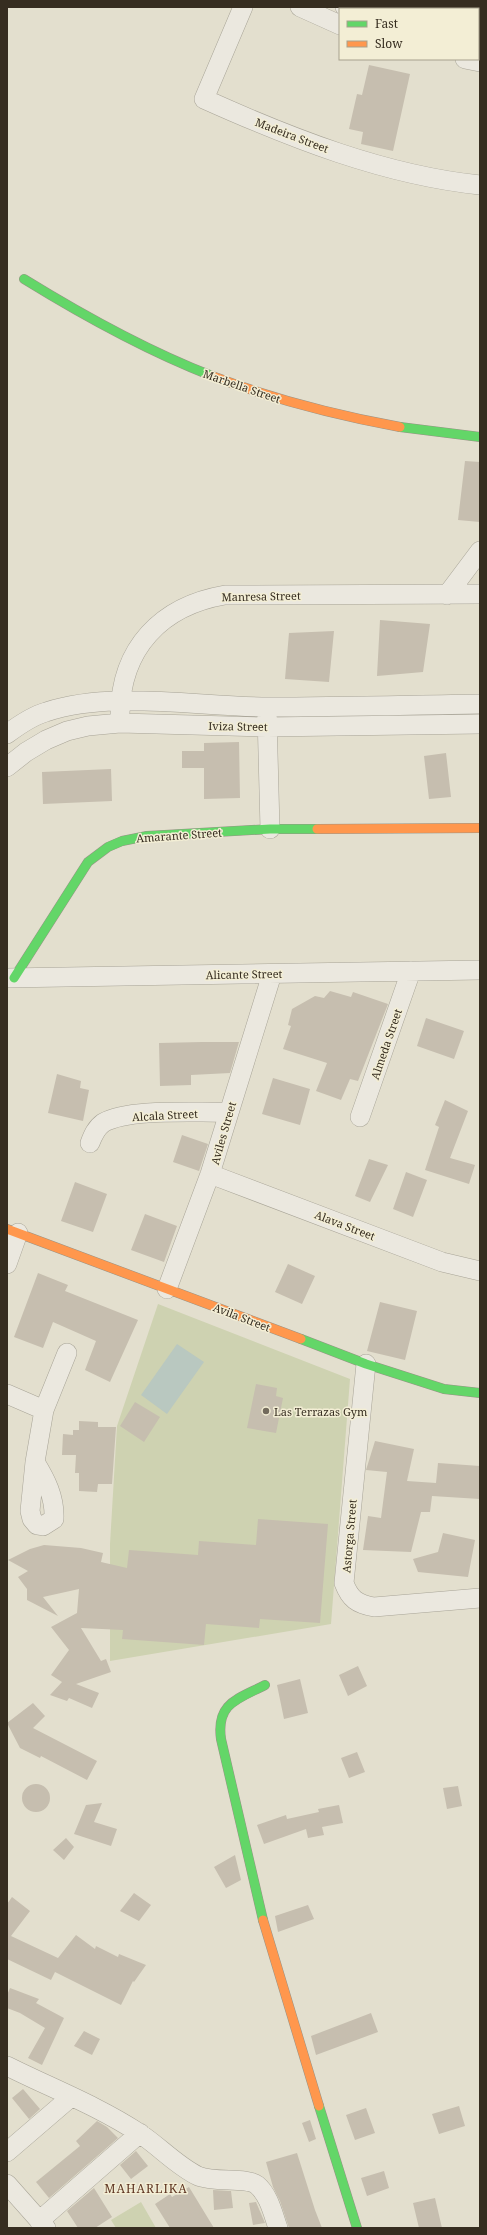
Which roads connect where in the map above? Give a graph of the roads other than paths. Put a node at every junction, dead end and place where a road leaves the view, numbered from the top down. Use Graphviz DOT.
graph roads {
  1 [pos="243,7"];
  2 [pos="300,7"];
  3 [pos="339,25"];
  4 [pos="470,60"];
  5 [pos="480,62"];
  6 [pos="480,184"];
  7 [pos="24,279"];
  8 [pos="480,437"];
  9 [pos="480,551"];
  10 [pos="480,594"];
  11 [pos="447,595"];
  12 [pos="120,701"];
  13 [pos="480,704"];
  14 [pos="267,707"];
  15 [pos="120,723"];
  16 [pos="480,724"];
  17 [pos="267,727"];
  18 [pos="7,734"];
  19 [pos="7,767"];
  20 [pos="480,828"];
  21 [pos="270,829"];
  22 [pos="411,970"];
  23 [pos="480,970"];
  24 [pos="272,974"];
  25 [pos="10,978"];
  26 [pos="228,1112"];
  27 [pos="360,1117"];
  28 [pos="90,1143"];
  29 [pos="210,1174"];
  30 [pos="13,1231"];
  31 [pos="7,1264"];
  32 [pos="480,1271"];
  33 [pos="167,1289"];
  34 [pos="67,1353"];
  35 [pos="366,1364"];
  36 [pos="480,1393"];
  37 [pos="9,1400"];
  38 [pos="44,1410"];
  39 [pos="35,1462"];
  40 [pos="480,1598"];
  41 [pos="265,1685"];
  42 [pos="7,2066"];
  43 [pos="71,2097"];
  44 [pos="140,2133"];
  45 [pos="7,2152"];
  46 [pos="7,2184"];
  47 [pos="43,2224"];
  48 [pos="278,2228"];
  49 [pos="357,2228"];
  1 -- 6 [label="street, Madeira Street"];
  2 -- 3 [label="street"];
  4 -- 5 [label="street"];
  7 -- 8 [label="street, Marbella Street"];
  9 -- 11 [label="street"];
  10 -- 11 [label="street, Manresa Street"];
  11 -- 12 [label="street, Manresa Street"];
  12 -- 14 [label="street, Iviza Street"];
  12 -- 15 [label="street, Manresa Street"];
  12 -- 18 [label="street, Iviza Street"];
  13 -- 14 [label="street, Iviza Street"];
  14 -- 17 [label="street"];
  15 -- 17 [label="street, Iviza Street"];
  15 -- 19 [label="street, Iviza Street"];
  16 -- 17 [label="street, Iviza Street"];
  17 -- 21 [label="street"];
  20 -- 21 [label="street, Amarante Street"];
  21 -- 25 [label="street, Amarante Street"];
  22 -- 23 [label="street, Alicante Street"];
  22 -- 24 [label="street, Alicante Street"];
  22 -- 27 [label="street, Almeda Street"];
  24 -- 25 [label="street, Alicante Street"];
  24 -- 26 [label="street, Aviles Street"];
  26 -- 28 [label="street, Alcala Street"];
  26 -- 29 [label="street, Aviles Street"];
  29 -- 32 [label="street, Alava Street"];
  29 -- 33 [label="street, Aviles Street"];
  30 -- 31 [label="street"];
  30 -- 33 [label="street, Avila Street"];
  33 -- 35 [label="street, Avila Street"];
  34 -- 38 [label="street"];
  35 -- 36 [label="street, Avila Street"];
  35 -- 40 [label="street, Astorga Street"];
  37 -- 38 [label="street"];
  38 -- 39 [label="street"];
  41 -- 49 [label="street"];
  42 -- 43 [label="street"];
  43 -- 44 [label="street"];
  43 -- 45 [label="street"];
  44 -- 47 [label="street"];
  44 -- 48 [label="street"];
  46 -- 47 [label="street"];
}
